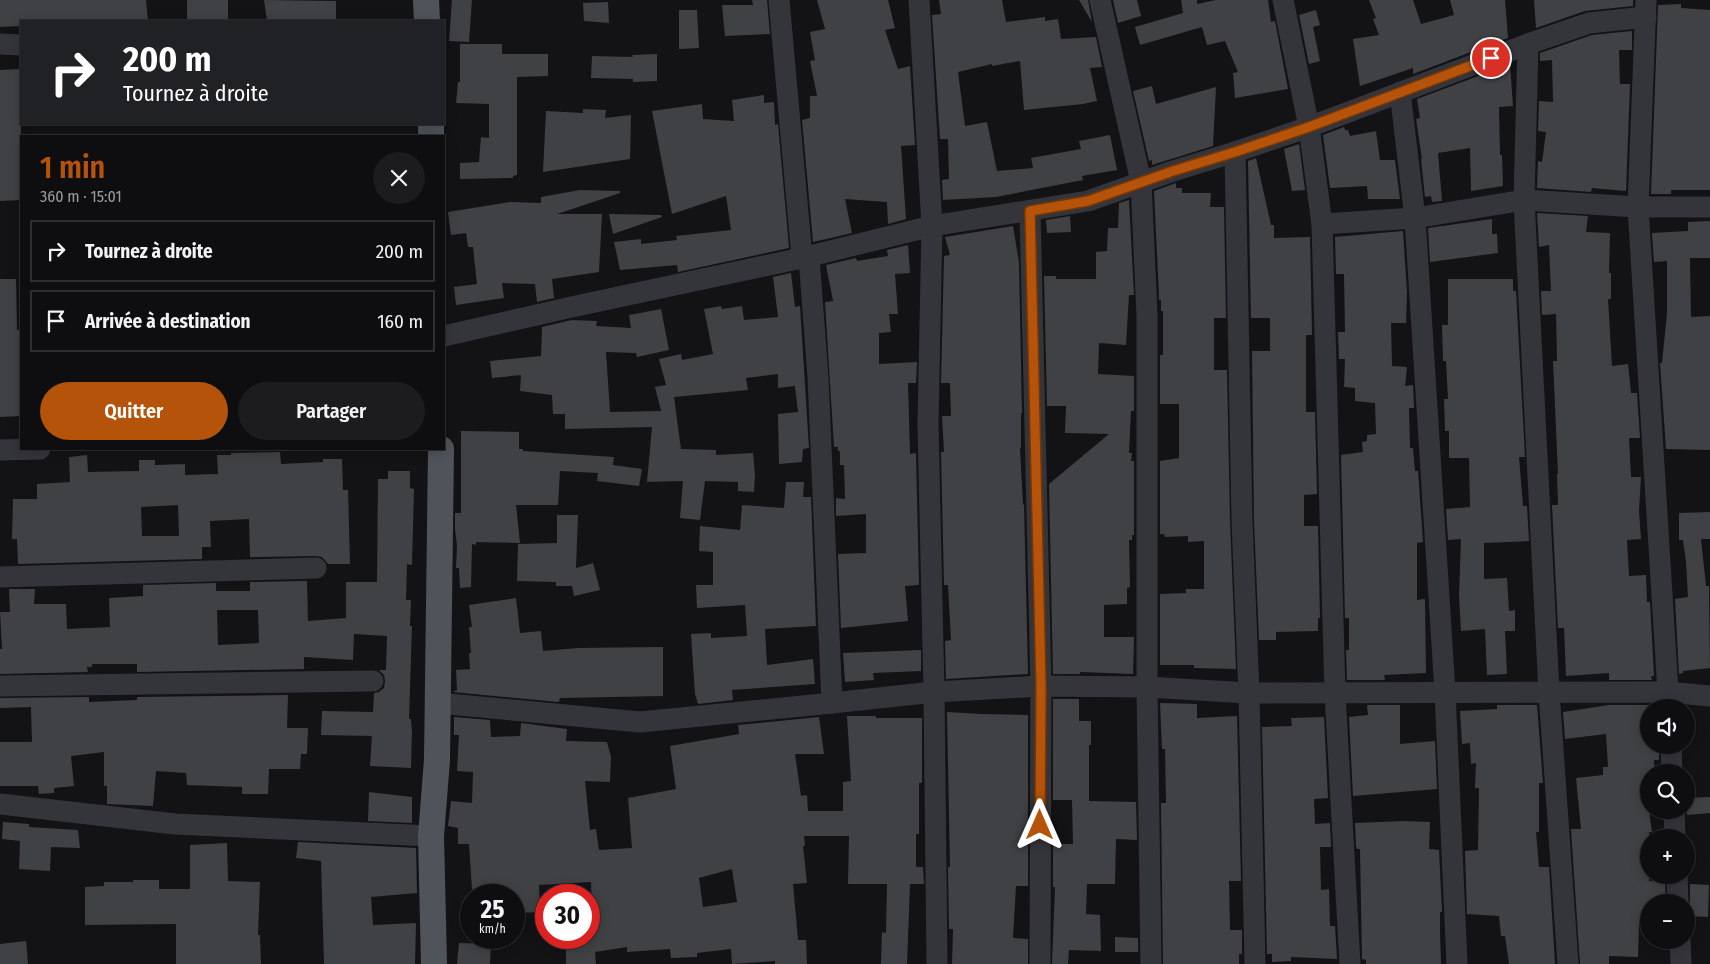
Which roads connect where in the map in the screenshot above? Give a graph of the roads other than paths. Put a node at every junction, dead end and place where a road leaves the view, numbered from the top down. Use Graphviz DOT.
graph roads {
  1 [pos="426,0"];
  2 [pos="779,0"];
  3 [pos="919,0"];
  4 [pos="1100,0"];
  5 [pos="1283,0"];
  6 [pos="1646,8"];
  7 [pos="426,20"];
  8 [pos="0,44"];
  9 [pos="1528,44"];
  10 [pos="20,45"];
  11 [pos="1400,92"];
  12 [pos="1309,127"];
  13 [pos="1235,152"];
  14 [pos="1141,182"];
  15 [pos="1524,200"];
  16 [pos="1638,207"];
  17 [pos="1710,207"];
  18 [pos="1030,211"];
  19 [pos="1415,218"];
  20 [pos="1322,224"];
  21 [pos="932,226"];
  22 [pos="805,258"];
  23 [pos="445,336"];
  24 [pos="0,450"];
  25 [pos="20,450"];
  26 [pos="441,450"];
  27 [pos="316,568"];
  28 [pos="0,577"];
  29 [pos="373,682"];
  30 [pos="0,686"];
  31 [pos="1041,686"];
  32 [pos="1146,687"];
  33 [pos="934,692"];
  34 [pos="1249,692"];
  35 [pos="1445,692"];
  36 [pos="1550,692"];
  37 [pos="1335,693"];
  38 [pos="1710,696"];
  39 [pos="1653,699"];
  40 [pos="1668,699"];
  41 [pos="1678,699"];
  42 [pos="438,703"];
  43 [pos="832,703"];
  44 [pos="0,804"];
  45 [pos="431,836"];
  46 [pos="1680,949"];
  47 [pos="434,964"];
  48 [pos="937,964"];
  49 [pos="1040,964"];
  50 [pos="1151,964"];
  51 [pos="1255,964"];
  52 [pos="1350,964"];
  53 [pos="1457,964"];
  54 [pos="1568,964"];
  55 [pos="1681,964"];
  1 -- 7 [label="main road"];
  2 -- 22 [label="street"];
  3 -- 21 [label="street"];
  4 -- 14 [label="street"];
  5 -- 12 [label="street"];
  6 -- 9 [label="street"];
  6 -- 16 [label="street"];
  8 -- 10 [label="street"];
  9 -- 11 [label="street"];
  9 -- 15 [label="street"];
  11 -- 12 [label="street"];
  11 -- 19 [label="street"];
  12 -- 13 [label="street"];
  12 -- 20 [label="street"];
  13 -- 14 [label="street"];
  13 -- 34 [label="street"];
  14 -- 18 [label="street"];
  14 -- 32 [label="street"];
  15 -- 16 [label="street"];
  15 -- 19 [label="street"];
  15 -- 36 [label="street"];
  16 -- 17 [label="street"];
  16 -- 40 [label="street"];
  18 -- 21 [label="street"];
  18 -- 31 [label="street"];
  19 -- 20 [label="street"];
  19 -- 35 [label="street"];
  20 -- 37 [label="street"];
  21 -- 22 [label="street"];
  21 -- 33 [label="street"];
  22 -- 23 [label="street"];
  22 -- 43 [label="street"];
  24 -- 25 [label="street"];
  26 -- 42 [label="main road"];
  27 -- 28 [label="street"];
  29 -- 30 [label="street"];
  31 -- 32 [label="street"];
  31 -- 33 [label="street"];
  31 -- 49 [label="street"];
  32 -- 34 [label="street"];
  32 -- 50 [label="street"];
  33 -- 43 [label="street"];
  33 -- 48 [label="street"];
  34 -- 37 [label="street"];
  34 -- 51 [label="street"];
  35 -- 36 [label="street"];
  35 -- 37 [label="street"];
  35 -- 53 [label="street"];
  36 -- 39 [label="street"];
  36 -- 54 [label="street"];
  37 -- 52 [label="street"];
  38 -- 41 [label="street"];
  42 -- 43 [label="street"];
  42 -- 45 [label="main road"];
  44 -- 45 [label="street"];
  45 -- 47 [label="main road"];
  46 -- 55 [label="street"];
}
